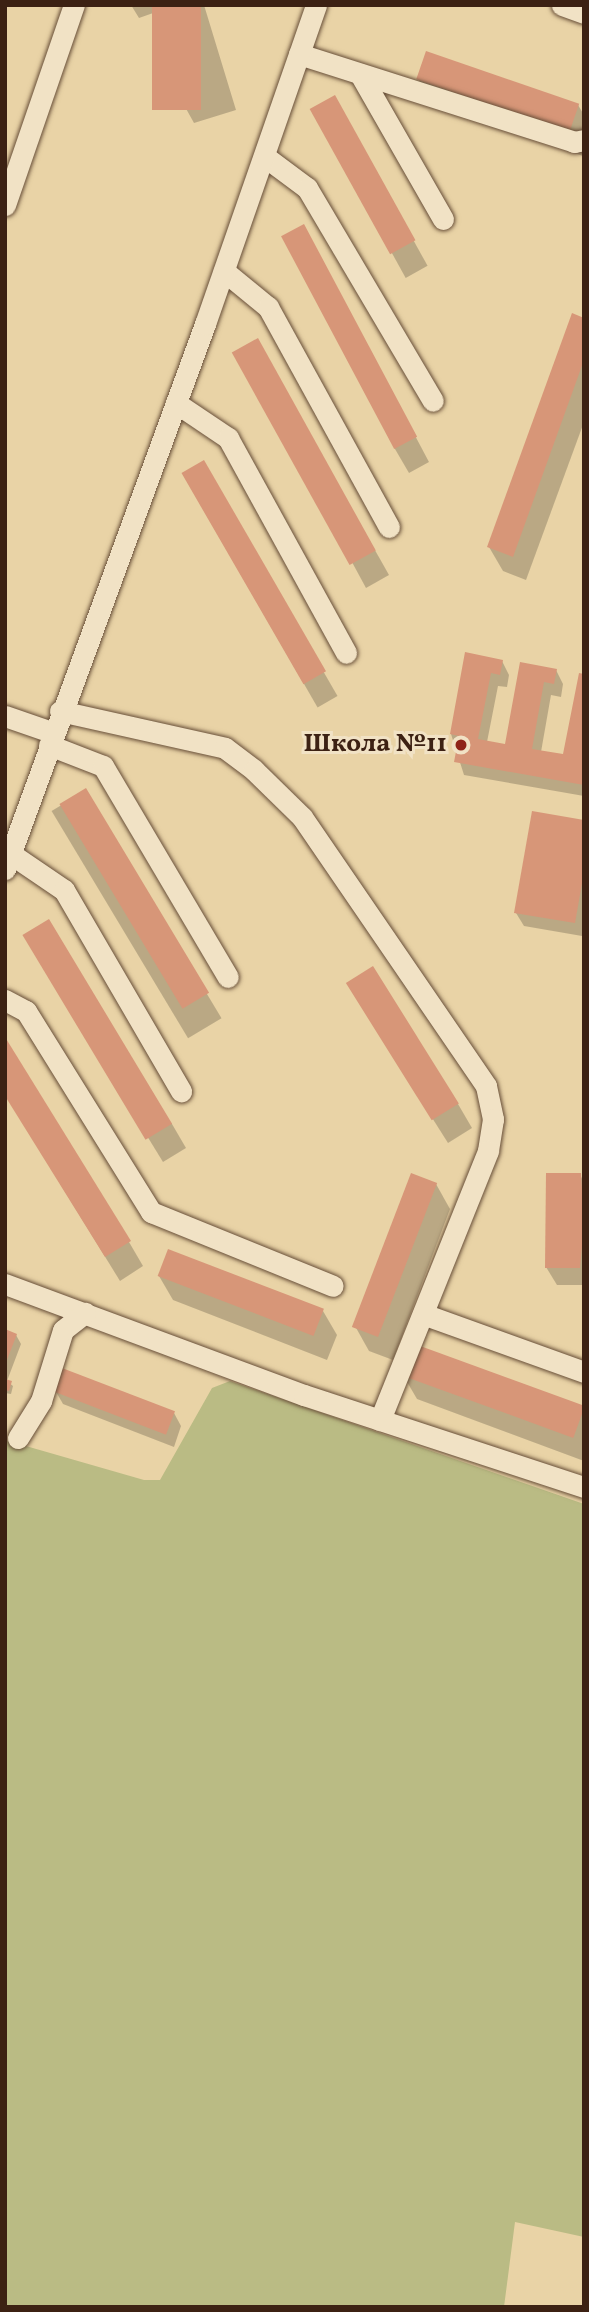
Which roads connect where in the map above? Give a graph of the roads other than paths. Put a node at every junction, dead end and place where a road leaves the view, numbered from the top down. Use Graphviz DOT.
graph roads {
  1 [pos="74,5"];
  2 [pos="316,5"];
  3 [pos="562,5"];
  4 [pos="584,13"];
  5 [pos="299,54"];
  6 [pos="360,74"];
  7 [pos="584,140"];
  8 [pos="264,156"];
  9 [pos="5,205"];
  10 [pos="443,219"];
  11 [pos="223,271"];
  12 [pos="433,401"];
  13 [pos="176,403"];
  14 [pos="389,527"];
  15 [pos="346,653"];
  16 [pos="60,712"];
  17 [pos="5,716"];
  18 [pos="52,739"];
  19 [pos="8,861"];
  20 [pos="228,977"];
  21 [pos="5,1000"];
  22 [pos="181,1091"];
  23 [pos="5,1284"];
  24 [pos="333,1286"];
  25 [pos="85,1313"];
  26 [pos="423,1314"];
  27 [pos="584,1372"];
  28 [pos="380,1420"];
  29 [pos="18,1438"];
  30 [pos="584,1487"];
  1 -- 9 [label="street"];
  2 -- 5 [label="street"];
  3 -- 4 [label="street"];
  5 -- 6 [label="street"];
  5 -- 8 [label="street"];
  6 -- 7 [label="street"];
  6 -- 10 [label="street"];
  8 -- 11 [label="street"];
  8 -- 12 [label="street"];
  11 -- 13 [label="street"];
  11 -- 14 [label="street"];
  13 -- 15 [label="street"];
  13 -- 16 [label="street"];
  16 -- 18 [label="street"];
  16 -- 26 [label="street"];
  17 -- 18 [label="street"];
  18 -- 19 [label="street"];
  18 -- 20 [label="street"];
  19 -- 22 [label="street"];
  21 -- 24 [label="street"];
  23 -- 25 [label="street"];
  25 -- 28 [label="street"];
  25 -- 29 [label="street"];
  26 -- 27 [label="street"];
  26 -- 28 [label="street"];
  28 -- 30 [label="street"];
}
